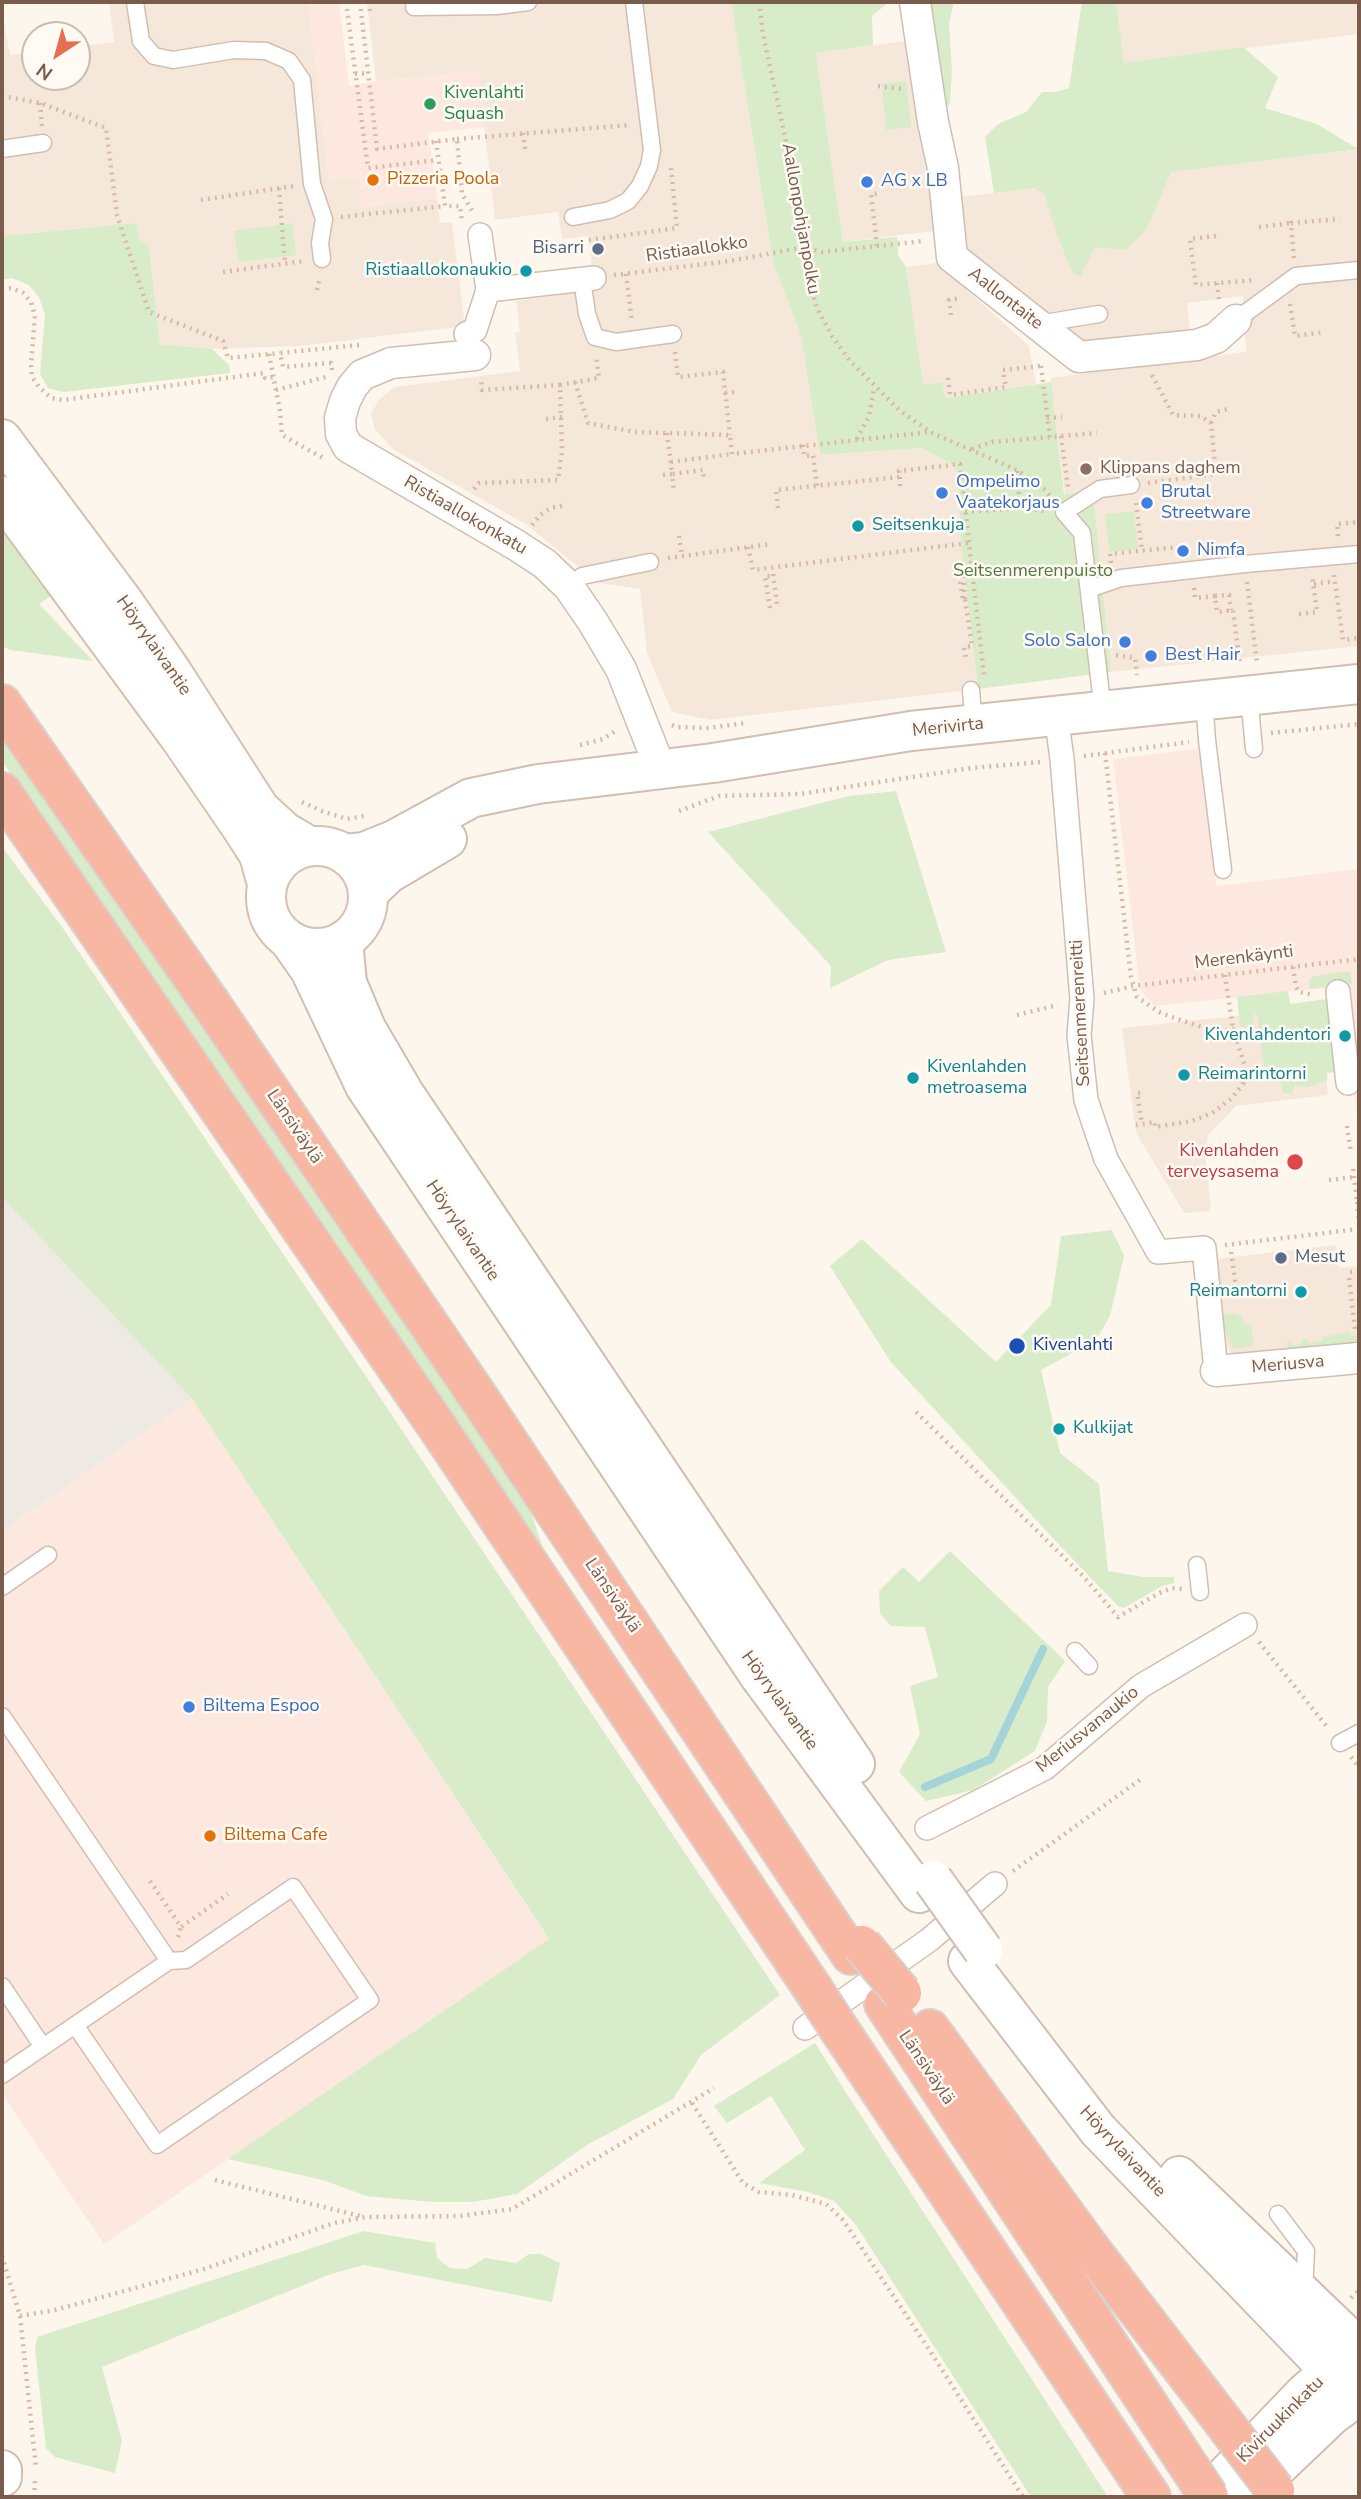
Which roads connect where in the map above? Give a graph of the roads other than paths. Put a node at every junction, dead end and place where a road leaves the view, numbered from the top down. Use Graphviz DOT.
graph roads {
  1 [pos="135,2"];
  2 [pos="528,2"];
  3 [pos="634,2"];
  4 [pos="915,2"];
  5 [pos="414,7"];
  6 [pos="43,143"];
  7 [pos="2,149"];
  8 [pos="573,217"];
  9 [pos="479,237"];
  10 [pos="323,259"];
  11 [pos="1359,270"];
  12 [pos="589,286"];
  13 [pos="488,290"];
  14 [pos="1099,314"];
  15 [pos="1236,320"];
  16 [pos="1038,324"];
  17 [pos="673,334"];
  18 [pos="474,354"];
  19 [pos="2,439"];
  20 [pos="1135,484"];
  21 [pos="2,496"];
  22 [pos="1359,554"];
  23 [pos="650,562"];
  24 [pos="569,587"];
  25 [pos="1089,589"];
  26 [pos="1248,674"];
  27 [pos="1359,684"];
  28 [pos="1101,696"];
  29 [pos="1205,701"];
  30 [pos="2,704"];
  31 [pos="1056,715"];
  32 [pos="1254,749"];
  33 [pos="661,770"];
  34 [pos="538,784"];
  35 [pos="2,792"];
  36 [pos="327,850"];
  37 [pos="1223,870"];
  38 [pos="267,884"];
  39 [pos="368,893"];
  40 [pos="289,940"];
  41 [pos="343,942"];
  42 [pos="1341,991"];
  43 [pos="1355,1082"];
  44 [pos="1359,1358"];
  45 [pos="1216,1371"];
  46 [pos="48,1555"];
  47 [pos="1197,1565"];
  48 [pos="2,1587"];
  49 [pos="1200,1592"];
  50 [pos="1245,1625"];
  51 [pos="1074,1651"];
  52 [pos="1088,1666"];
  53 [pos="2,1716"];
  54 [pos="1359,1733"];
  55 [pos="1340,1743"];
  56 [pos="927,1828"];
  57 [pos="995,1884"];
  58 [pos="926,1887"];
  59 [pos="976,1956"];
  60 [pos="169,1961"];
  61 [pos="2,1986"];
  62 [pos="893,1999"];
  63 [pos="75,2025"];
  64 [pos="823,2030"];
  65 [pos="43,2046"];
  66 [pos="2,2075"];
  67 [pos="1278,2214"];
  68 [pos="1304,2298"];
  69 [pos="1352,2353"];
  70 [pos="1359,2395"];
  71 [pos="19,2463"];
  72 [pos="2,2477"];
  73 [pos="1201,2487"];
  74 [pos="1268,2495"];
  75 [pos="1151,2497"];
  1 -- 10 [label="lane"];
  2 -- 5 [label="lane"];
  3 -- 8 [label="lane"];
  4 -- 16 [label="street, Aallontaite"];
  6 -- 7 [label="lane"];
  9 -- 13 [label="street"];
  11 -- 15 [label="lane"];
  12 -- 13 [label="street"];
  12 -- 17 [label="lane"];
  13 -- 18 [label="street"];
  14 -- 16 [label="lane"];
  15 -- 16 [label="street, Aallontaite"];
  18 -- 24 [label="street, Ristiaallokonkatu"];
  19 -- 36 [label="street, Höyrylaivantie"];
  20 -- 25 [label="lane"];
  21 -- 38 [label="street, Höyrylaivantie"];
  22 -- 25 [label="lane"];
  23 -- 24 [label="lane"];
  24 -- 33 [label="street, Ristiaallokonkatu"];
  25 -- 28 [label="lane"];
  26 -- 27 [label="street, Merivirta"];
  26 -- 29 [label="street, Merivirta"];
  26 -- 32 [label="lane"];
  28 -- 29 [label="street, Merivirta"];
  28 -- 31 [label="street, Merivirta"];
  29 -- 37 [label="lane"];
  30 -- 62 [label="highway, Länsiväylä"];
  31 -- 33 [label="street, Merivirta"];
  31 -- 45 [label="street, Seitsenmerenreitti"];
  33 -- 34 [label="street, Merivirta"];
  34 -- 36 [label="street, Merivirta"];
  34 -- 39 [label="street, Merivirta"];
  35 -- 64 [label="highway, bridge"];
  36 -- 38 [label="street"];
  36 -- 39 [label="street"];
  38 -- 40 [label="street"];
  39 -- 41 [label="street"];
  40 -- 41 [label="street"];
  40 -- 58 [label="street, Höyrylaivantie"];
  41 -- 58 [label="street, Höyrylaivantie"];
  42 -- 43 [label="street"];
  44 -- 45 [label="street, Meriusva"];
  46 -- 48 [label="lane"];
  47 -- 49 [label="lane"];
  50 -- 56 [label="street, Meriusvanaukio"];
  51 -- 52 [label="lane"];
  53 -- 60 [label="lane"];
  54 -- 55 [label="lane"];
  57 -- 64 [label="street"];
  58 -- 59 [label="street, Höyrylaivantie, bridge"];
  59 -- 68 [label="street, Höyrylaivantie"];
  59 -- 69 [label="street, Höyrylaivantie"];
  60 -- 63 [label="lane"];
  60 -- 63 [label="lane"];
  61 -- 65 [label="lane"];
  62 -- 73 [label="highway, Länsiväylä"];
  62 -- 74 [label="highway, bridge"];
  63 -- 65 [label="lane"];
  64 -- 75 [label="highway"];
  65 -- 66 [label="lane"];
  67 -- 68 [label="lane"];
  68 -- 69 [label="street, Höyrylaivantie"];
  69 -- 70 [label="street, Höyrylaivantie"];
  69 -- 73 [label="street, Kiviruukinkatu"];
  70 -- 74 [label="street, Kiviruukinkatu"];
  71 -- 72 [label="street"];
}
